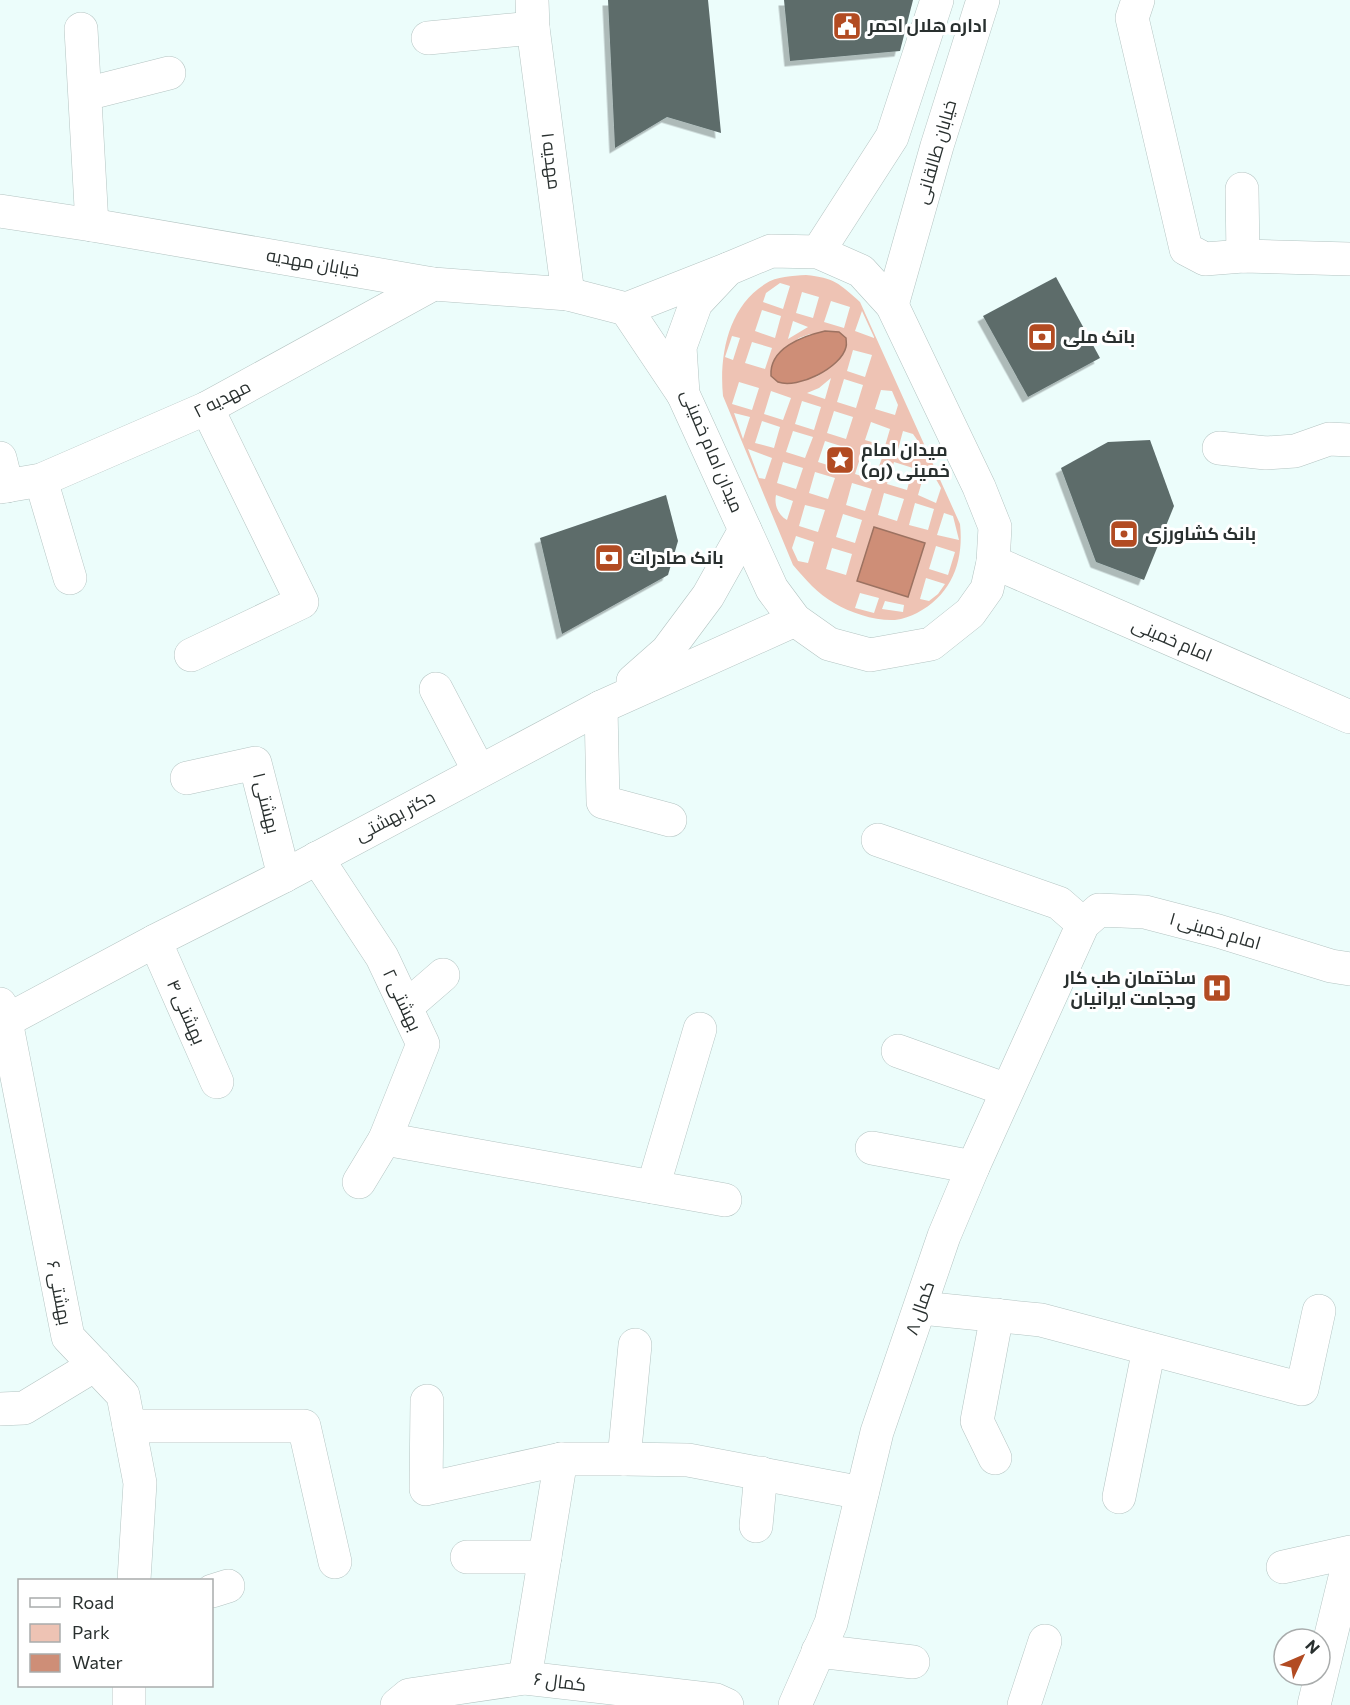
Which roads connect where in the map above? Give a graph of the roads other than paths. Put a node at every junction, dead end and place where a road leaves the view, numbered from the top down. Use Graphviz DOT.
graph roads {
  1 [pos="938,0"];
  2 [pos="983,0"];
  3 [pos="1138,0"];
  4 [pos="533,14"];
  5 [pos="81,29"];
  6 [pos="428,38"];
  7 [pos="169,73"];
  8 [pos="86,94"];
  9 [pos="1242,189"];
  10 [pos="0,211"];
  11 [pos="92,225"];
  12 [pos="818,252"];
  13 [pos="1243,256"];
  14 [pos="1350,260"];
  15 [pos="728,269"];
  16 [pos="433,284"];
  17 [pos="568,294"];
  18 [pos="892,305"];
  19 [pos="626,309"];
  20 [pos="683,394"];
  21 [pos="207,408"];
  22 [pos="1350,440"];
  23 [pos="1219,448"];
  24 [pos="2,477"];
  25 [pos="41,480"];
  26 [pos="745,530"];
  27 [pos="993,562"];
  28 [pos="70,578"];
  29 [pos="795,620"];
  30 [pos="191,655"];
  31 [pos="436,689"];
  32 [pos="601,707"];
  33 [pos="1350,717"];
  34 [pos="479,771"];
  35 [pos="187,778"];
  36 [pos="670,820"];
  37 [pos="878,840"];
  38 [pos="317,858"];
  39 [pos="284,876"];
  40 [pos="1083,924"];
  41 [pos="154,941"];
  42 [pos="1350,969"];
  43 [pos="443,975"];
  44 [pos="406,1007"];
  45 [pos="2,1016"];
  46 [pos="700,1029"];
  47 [pos="898,1051"];
  48 [pos="217,1082"];
  49 [pos="1007,1090"];
  50 [pos="385,1139"];
  51 [pos="872,1148"];
  52 [pos="972,1167"];
  53 [pos="359,1182"];
  54 [pos="653,1187"];
  55 [pos="724,1200"];
  56 [pos="921,1308"];
  57 [pos="1319,1311"];
  58 [pos="997,1315"];
  59 [pos="635,1345"];
  60 [pos="1149,1349"];
  61 [pos="95,1365"];
  62 [pos="427,1401"];
  63 [pos="0,1409"];
  64 [pos="129,1426"];
  65 [pos="995,1458"];
  66 [pos="561,1459"];
  67 [pos="624,1459"];
  68 [pos="761,1473"];
  69 [pos="862,1493"];
  70 [pos="1119,1497"];
  71 [pos="756,1526"];
  72 [pos="1350,1552"];
  73 [pos="467,1557"];
  74 [pos="545,1557"];
  75 [pos="1350,1557"];
  76 [pos="335,1562"];
  77 [pos="1283,1567"];
  78 [pos="134,1579"];
  79 [pos="1045,1641"];
  80 [pos="818,1651"];
  81 [pos="914,1662"];
  82 [pos="525,1678"];
  83 [pos="129,1687"];
  84 [pos="129,1705"];
  85 [pos="397,1705"];
  86 [pos="727,1705"];
  87 [pos="795,1705"];
  88 [pos="1024,1705"];
  89 [pos="1314,1705"];
  1 -- 12 [label="main road"];
  2 -- 18 [label="main road, خیابان طالقانی"];
  3 -- 13 [label="main road"];
  4 -- 6 [label="main road"];
  4 -- 17 [label="main road, مهدیه ۱"];
  5 -- 8 [label="main road"];
  7 -- 8 [label="main road"];
  8 -- 11 [label="main road"];
  9 -- 13 [label="main road"];
  10 -- 11 [label="main road, خیابان مهدیه"];
  11 -- 16 [label="main road, خیابان مهدیه"];
  12 -- 15 [label="main road, میدان امام خمینی"];
  12 -- 18 [label="main road, میدان امام خمینی"];
  13 -- 14 [label="main road"];
  15 -- 19 [label="main road"];
  15 -- 20 [label="main road, میدان امام خمینی"];
  16 -- 17 [label="main road, خیابان مهدیه"];
  16 -- 21 [label="main road, مهدیه ۲"];
  17 -- 19 [label="main road, خیابان مهدیه"];
  18 -- 27 [label="main road, میدان امام خمینی"];
  19 -- 20 [label="main road"];
  20 -- 26 [label="main road, میدان امام خمینی"];
  21 -- 25 [label="main road, مهدیه ۲"];
  21 -- 30 [label="main road"];
  22 -- 23 [label="main road"];
  24 -- 25 [label="main road, مهدیه ۲"];
  25 -- 28 [label="main road"];
  26 -- 29 [label="main road, میدان امام خمینی"];
  26 -- 32 [label="main road"];
  27 -- 29 [label="main road, میدان امام خمینی"];
  27 -- 33 [label="main road, امام خمینی"];
  29 -- 32 [label="main road, دکتر بهشتی"];
  31 -- 34 [label="main road"];
  32 -- 34 [label="main road, دکتر بهشتی"];
  32 -- 36 [label="main road"];
  34 -- 38 [label="main road, دکتر بهشتی"];
  35 -- 39 [label="main road, بهشتی ۱"];
  37 -- 40 [label="main road"];
  38 -- 39 [label="main road, دکتر بهشتی"];
  38 -- 44 [label="main road, بهشتی ۲"];
  39 -- 41 [label="main road, دکتر بهشتی"];
  40 -- 42 [label="main road, امام خمینی ۱"];
  40 -- 49 [label="main road, کمال ۸"];
  41 -- 45 [label="main road, دکتر بهشتی"];
  41 -- 48 [label="main road, بهشتی ۴"];
  43 -- 44 [label="main road"];
  44 -- 50 [label="main road, بهشتی ۲"];
  45 -- 61 [label="main road, بهشتی ۶"];
  46 -- 54 [label="main road"];
  47 -- 49 [label="main road"];
  49 -- 52 [label="main road, کمال ۸"];
  50 -- 53 [label="main road, بهشتی ۲"];
  50 -- 54 [label="main road"];
  51 -- 52 [label="main road"];
  52 -- 56 [label="main road, کمال ۸"];
  54 -- 55 [label="main road"];
  56 -- 58 [label="main road"];
  56 -- 69 [label="main road, کمال ۸"];
  57 -- 60 [label="main road"];
  58 -- 60 [label="main road"];
  58 -- 65 [label="main road"];
  59 -- 67 [label="main road"];
  60 -- 70 [label="main road"];
  61 -- 63 [label="main road"];
  61 -- 64 [label="main road, بهشتی ۶"];
  62 -- 66 [label="main road"];
  64 -- 76 [label="main road"];
  64 -- 78 [label="main road, بهشتی ۶"];
  66 -- 67 [label="main road"];
  66 -- 74 [label="main road"];
  67 -- 68 [label="main road"];
  68 -- 69 [label="main road"];
  68 -- 71 [label="main road"];
  69 -- 80 [label="main road, کمال ۸"];
  72 -- 77 [label="main road"];
  73 -- 74 [label="main road"];
  74 -- 82 [label="main road"];
  75 -- 89 [label="main road"];
  79 -- 88 [label="main road"];
  80 -- 81 [label="main road"];
  80 -- 87 [label="main road, کمال ۸"];
  82 -- 85 [label="main road, کمال ۶"];
  82 -- 86 [label="main road, کمال ۶"];
  83 -- 84 [label="main road"];
}
